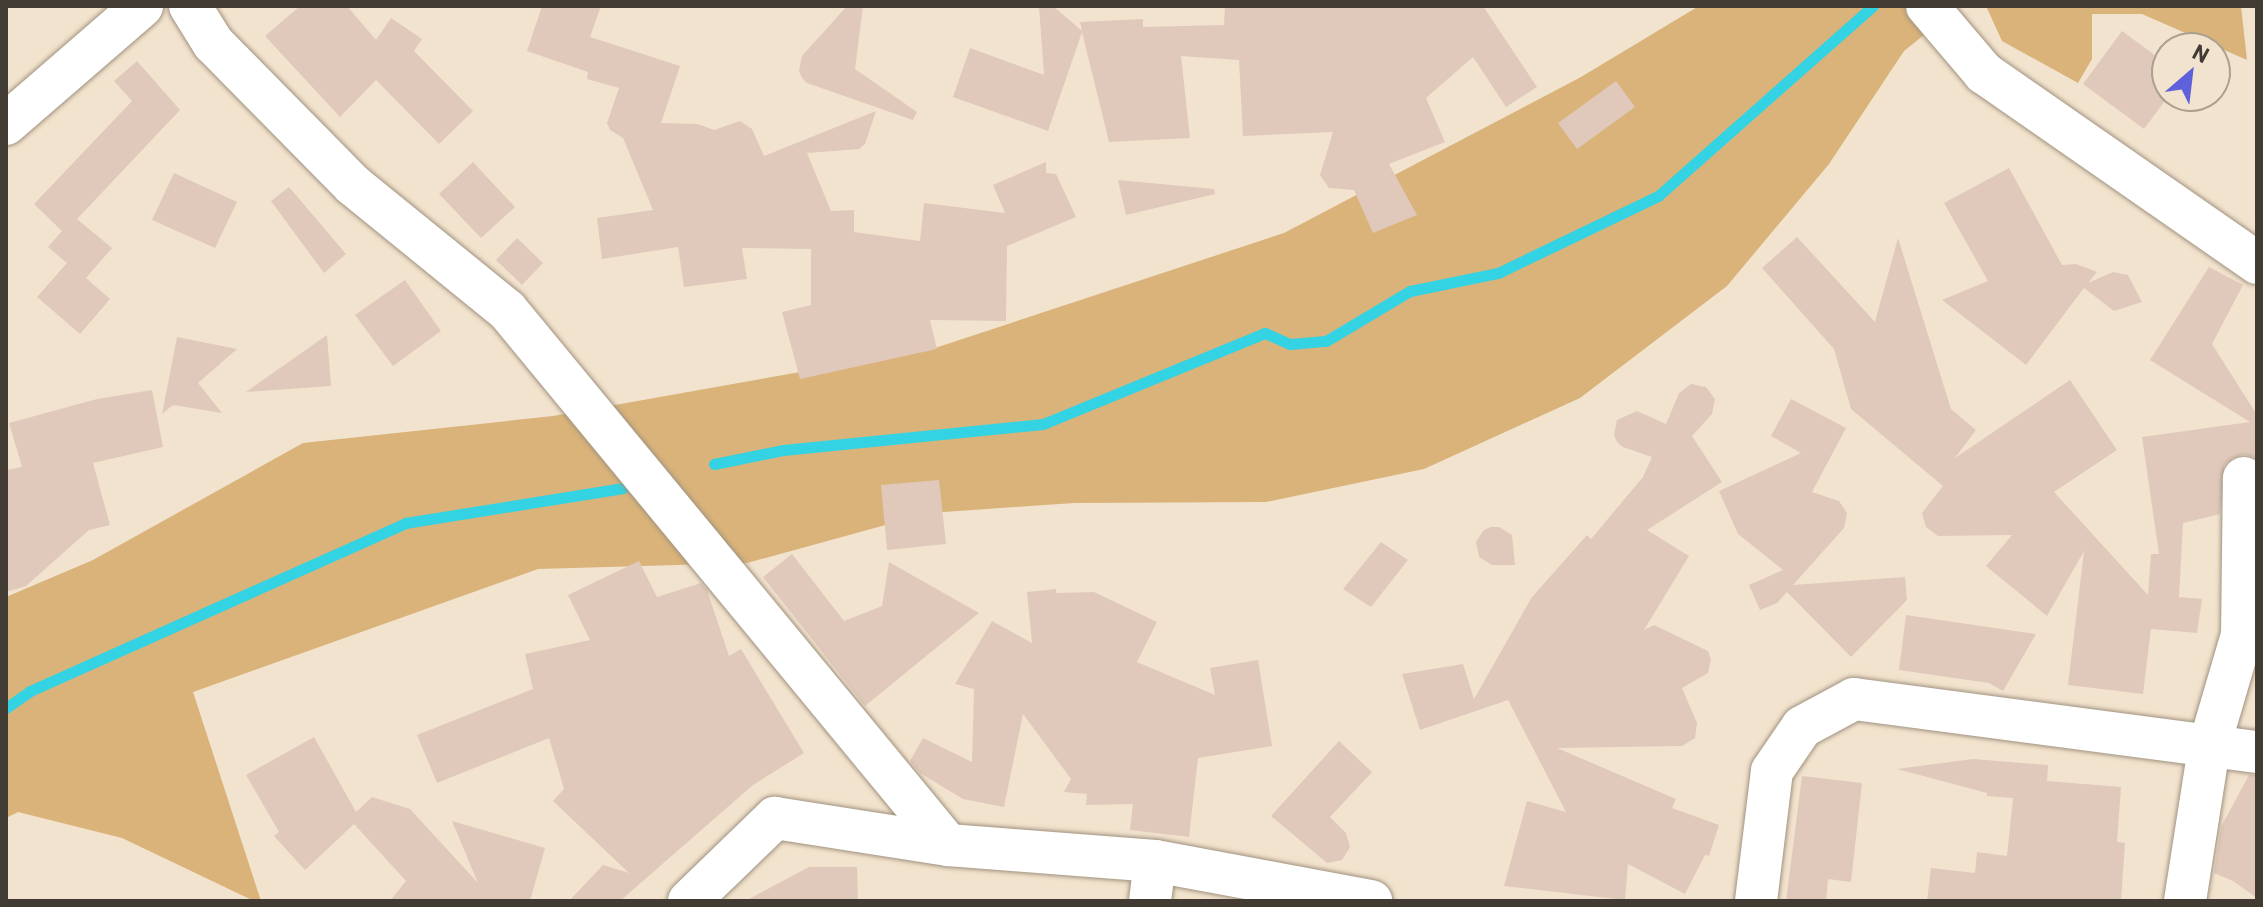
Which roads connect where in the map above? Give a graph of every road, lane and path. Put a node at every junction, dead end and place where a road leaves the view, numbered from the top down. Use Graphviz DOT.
graph roads {
  1 [pos="142,6"];
  2 [pos="190,6"];
  3 [pos="1927,6"];
  4 [pos="6,124"];
  5 [pos="2257,263"];
  6 [pos="2244,478"];
  7 [pos="2209,747"];
  8 [pos="2257,752"];
  9 [pos="948,845"];
  10 [pos="1152,881"];
  11 [pos="689,901"];
  12 [pos="1371,901"];
  13 [pos="1756,901"];
  14 [pos="2185,901"];
  1 -- 4 [label="street"];
  2 -- 9 [label="street"];
  3 -- 5 [label="street"];
  6 -- 7 [label="street"];
  7 -- 8 [label="street"];
  7 -- 13 [label="street"];
  7 -- 14 [label="street"];
  9 -- 10 [label="street"];
  9 -- 11 [label="street"];
  10 -- 12 [label="street"];
}
